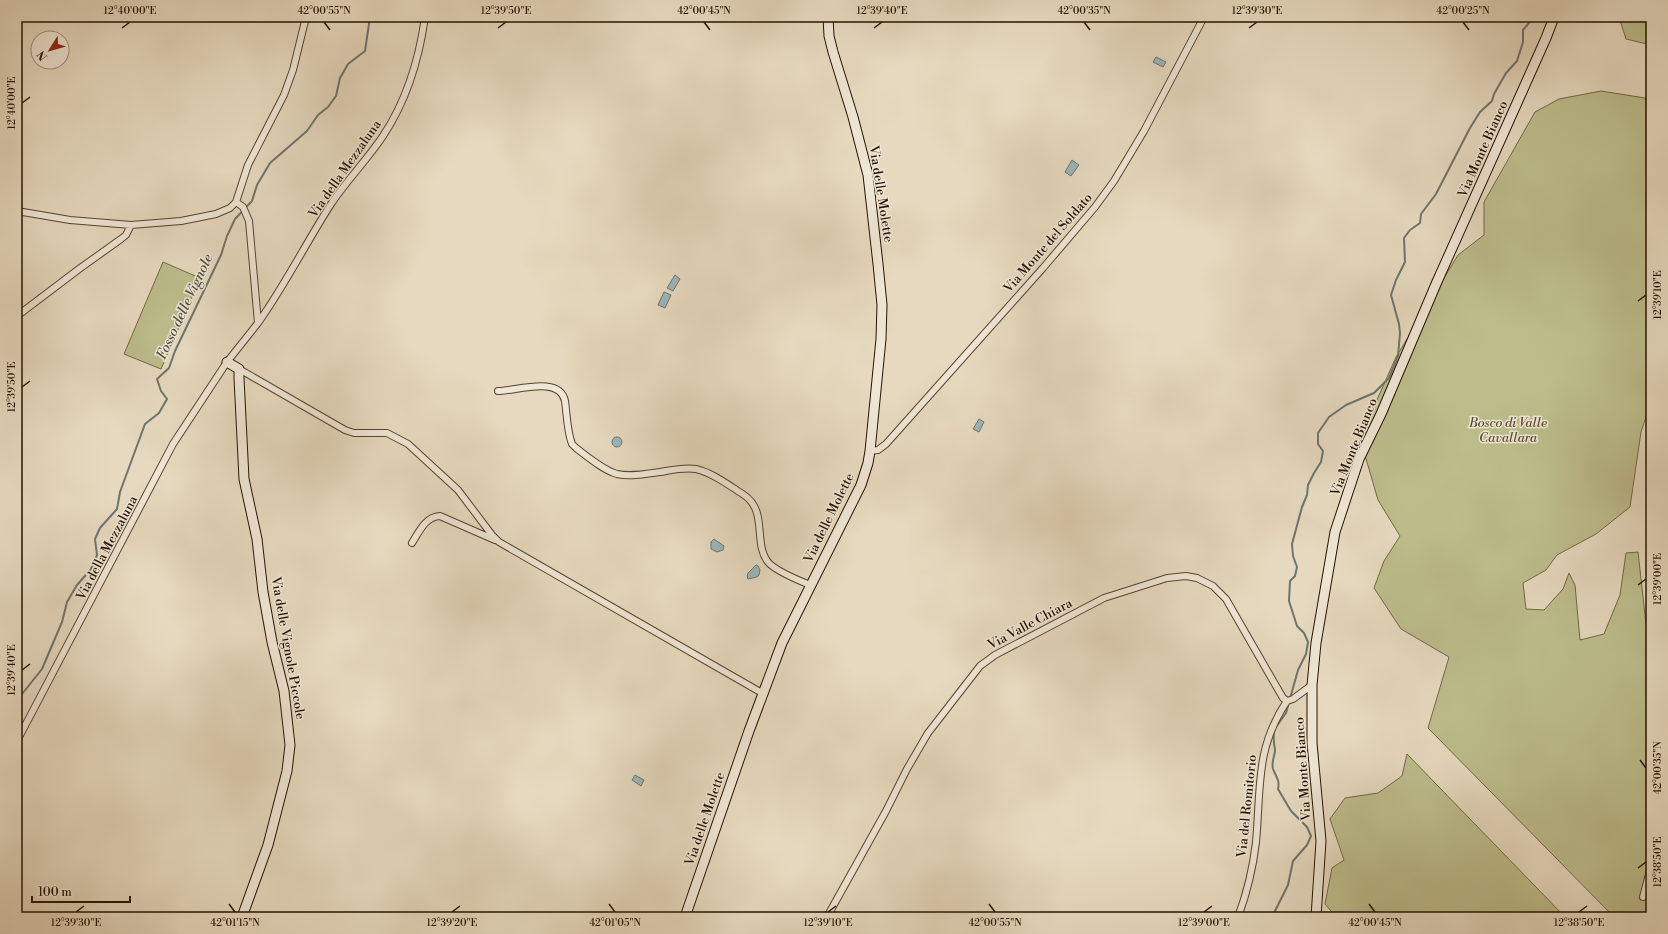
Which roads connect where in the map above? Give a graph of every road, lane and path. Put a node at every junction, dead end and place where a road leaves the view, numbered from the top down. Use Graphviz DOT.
graph roads {
  1 [pos="306,17"];
  2 [pos="425,17"];
  3 [pos="828,17"];
  4 [pos="1204,17"];
  5 [pos="1554,17"];
  6 [pos="236,202"];
  7 [pos="17,211"];
  8 [pos="131,225"];
  9 [pos="17,316"];
  10 [pos="258,323"];
  11 [pos="225,366"];
  12 [pos="240,369"];
  13 [pos="498,391"];
  14 [pos="870,451"];
  15 [pos="412,543"];
  16 [pos="504,545"];
  17 [pos="810,585"];
  18 [pos="1312,685"];
  19 [pos="762,693"];
  20 [pos="1287,701"];
  21 [pos="17,741"];
  22 [pos="1651,866"];
  23 [pos="1643,897"];
  24 [pos="242,917"];
  25 [pos="685,917"];
  26 [pos="827,917"];
  27 [pos="1238,917"];
  28 [pos="1316,917"];
  1 -- 6 [label="street"];
  2 -- 10 [label="street, Via della Mezzaluna"];
  3 -- 14 [label="street, Via delle Molette"];
  4 -- 14 [label="street, Via Monte del Soldato"];
  5 -- 18 [label="street, Via Monte Bianco"];
  6 -- 8 [label="street"];
  6 -- 10 [label="street"];
  7 -- 8 [label="street"];
  8 -- 9 [label="street"];
  10 -- 11 [label="street, Via della Mezzaluna"];
  11 -- 12 [label="street"];
  11 -- 21 [label="street, Via della Mezzaluna"];
  12 -- 16 [label="street"];
  12 -- 24 [label="street, Via delle Vignole Piccole"];
  13 -- 17 [label="street"];
  14 -- 17 [label="street, Via delle Molette"];
  15 -- 16 [label="street"];
  16 -- 19 [label="street"];
  17 -- 19 [label="street, Via delle Molette"];
  18 -- 20 [label="street"];
  18 -- 28 [label="street, Via Monte Bianco"];
  19 -- 25 [label="street, Via delle Molette"];
  20 -- 26 [label="street, Via Valle Chiara"];
  20 -- 27 [label="street, Via del Romitorio"];
  22 -- 23 [label="street"];
}
